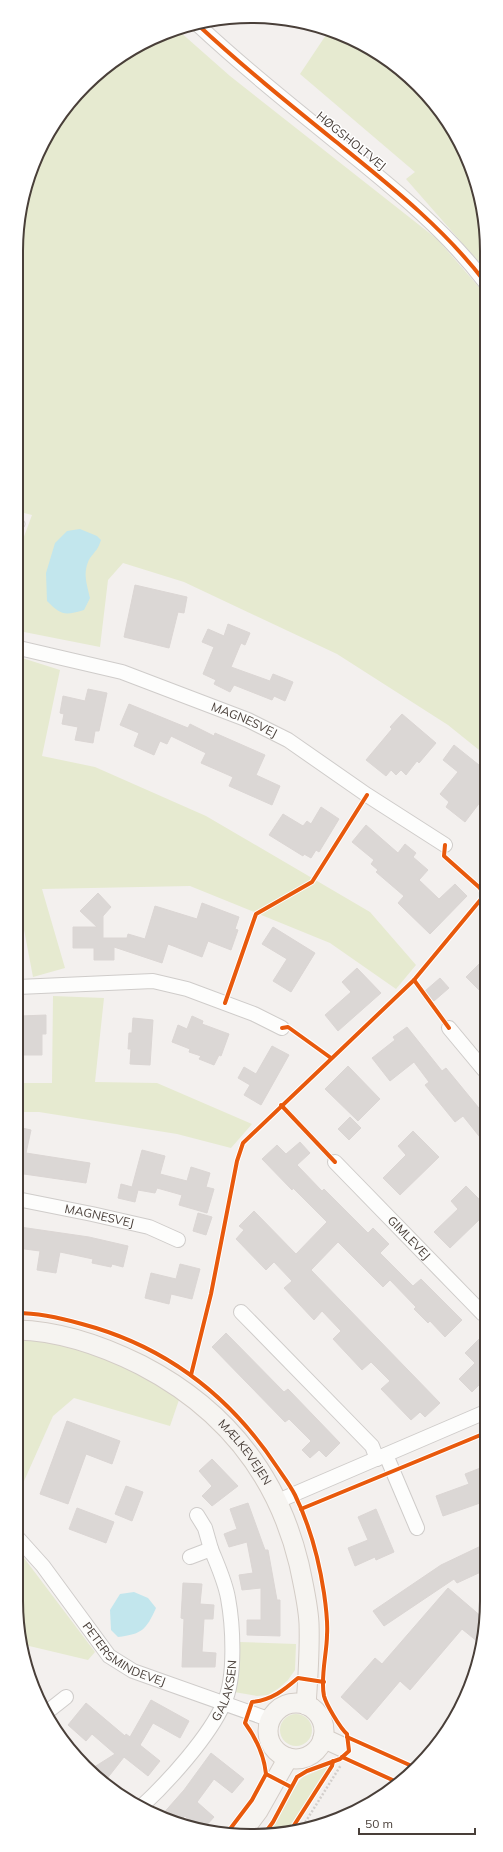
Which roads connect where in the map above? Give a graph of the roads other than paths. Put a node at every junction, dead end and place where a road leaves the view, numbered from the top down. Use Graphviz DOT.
graph roads {
  1 [pos="201,29"];
  2 [pos="480,276"];
  3 [pos="23,649"];
  4 [pos="446,845"];
  5 [pos="23,987"];
  6 [pos="282,1028"];
  7 [pos="449,1028"];
  8 [pos="480,1065"];
  9 [pos="335,1162"];
  10 [pos="23,1200"];
  11 [pos="178,1240"];
  12 [pos="480,1311"];
  13 [pos="241,1312"];
  14 [pos="23,1331"];
  15 [pos="480,1414"];
  16 [pos="381,1457"];
  17 [pos="278,1501"];
  18 [pos="197,1515"];
  19 [pos="416,1528"];
  20 [pos="23,1544"];
  21 [pos="211,1549"];
  22 [pos="190,1557"];
  23 [pos="66,1697"];
  24 [pos="224,1703"];
  25 [pos="306,1705"];
  26 [pos="51,1709"];
  27 [pos="271,1720"];
  28 [pos="323,1738"];
  29 [pos="288,1758"];
  30 [pos="400,1774"];
  31 [pos="145,1802"];
  32 [pos="245,1829"];
  1 -- 2 [label="street, HØGSHOLTVEJ"];
  3 -- 4 [label="street, MAGNESVEJ"];
  5 -- 6 [label="street"];
  7 -- 8 [label="street"];
  9 -- 12 [label="street, GIMLEVEJ"];
  10 -- 11 [label="street, MAGNESVEJ"];
  13 -- 16 [label="street"];
  14 -- 17 [label="street, MÆLKEVEJEN"];
  15 -- 16 [label="street"];
  16 -- 17 [label="street"];
  16 -- 19 [label="street"];
  17 -- 25 [label="street, MÆLKEVEJEN"];
  18 -- 21 [label="street, GALAKSEN"];
  20 -- 24 [label="street, PETERSMINDEVEJ"];
  21 -- 22 [label="street"];
  21 -- 24 [label="street, GALAKSEN"];
  23 -- 26 [label="street"];
  24 -- 27 [label="street, PETERSMINDEVEJ"];
  24 -- 31 [label="street, GALAKSEN"];
  25 -- 27 [label="street"];
  25 -- 28 [label="street"];
  27 -- 29 [label="street"];
  28 -- 29 [label="street"];
  28 -- 30 [label="street"];
  29 -- 32 [label="street"];
}
